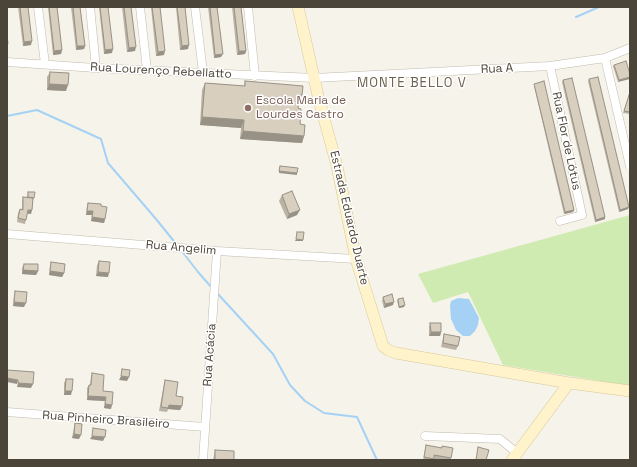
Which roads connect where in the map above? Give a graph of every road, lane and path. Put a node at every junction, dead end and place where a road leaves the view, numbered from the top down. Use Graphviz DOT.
graph roads {
  1 [pos="38,7"];
  2 [pos="90,7"];
  3 [pos="140,7"];
  4 [pos="195,7"];
  5 [pos="248,7"];
  6 [pos="298,7"];
  7 [pos="630,48"];
  8 [pos="604,58"];
  9 [pos="7,62"];
  10 [pos="45,64"];
  11 [pos="550,66"];
  12 [pos="96,68"];
  13 [pos="147,70"];
  14 [pos="203,72"];
  15 [pos="256,76"];
  16 [pos="314,78"];
  17 [pos="629,152"];
  18 [pos="630,166"];
  19 [pos="560,221"];
  20 [pos="7,234"];
  21 [pos="217,251"];
  22 [pos="356,259"];
  23 [pos="569,382"];
  24 [pos="630,391"];
  25 [pos="7,412"];
  26 [pos="205,427"];
  27 [pos="425,436"];
  28 [pos="514,456"];
  29 [pos="203,460"];
  1 -- 10 [label="street"];
  2 -- 12 [label="street"];
  3 -- 13 [label="street"];
  4 -- 14 [label="street"];
  5 -- 15 [label="street"];
  6 -- 16 [label="street, Estrada Eduardo Duarte"];
  7 -- 8 [label="street, Rua A"];
  8 -- 11 [label="street, Rua A"];
  8 -- 17 [label="street"];
  9 -- 10 [label="street, Rua Lourenço Rebellatto"];
  10 -- 12 [label="street, Rua Lourenço Rebellatto"];
  11 -- 16 [label="street, Rua A"];
  11 -- 19 [label="street, Rua Flor de Lótus"];
  12 -- 13 [label="street, Rua Lourenço Rebellatto"];
  13 -- 14 [label="street, Rua Lourenço Rebellatto"];
  14 -- 15 [label="street, Rua Lourenço Rebellatto"];
  15 -- 16 [label="street, Rua Lourenço Rebellatto"];
  16 -- 22 [label="street, Estrada Eduardo Duarte"];
  17 -- 18 [label="street"];
  20 -- 21 [label="street, Rua Angelim"];
  21 -- 22 [label="street, Rua Angelim"];
  21 -- 26 [label="street, Rua Acácia"];
  22 -- 23 [label="street, Estrada Eduardo Duarte"];
  23 -- 24 [label="street, Estrada Eduardo Duarte"];
  23 -- 28 [label="street"];
  25 -- 26 [label="street, Rua Pinheiro Brasileiro"];
  26 -- 29 [label="street, Rua Acácia"];
  27 -- 28 [label="street"];
}
